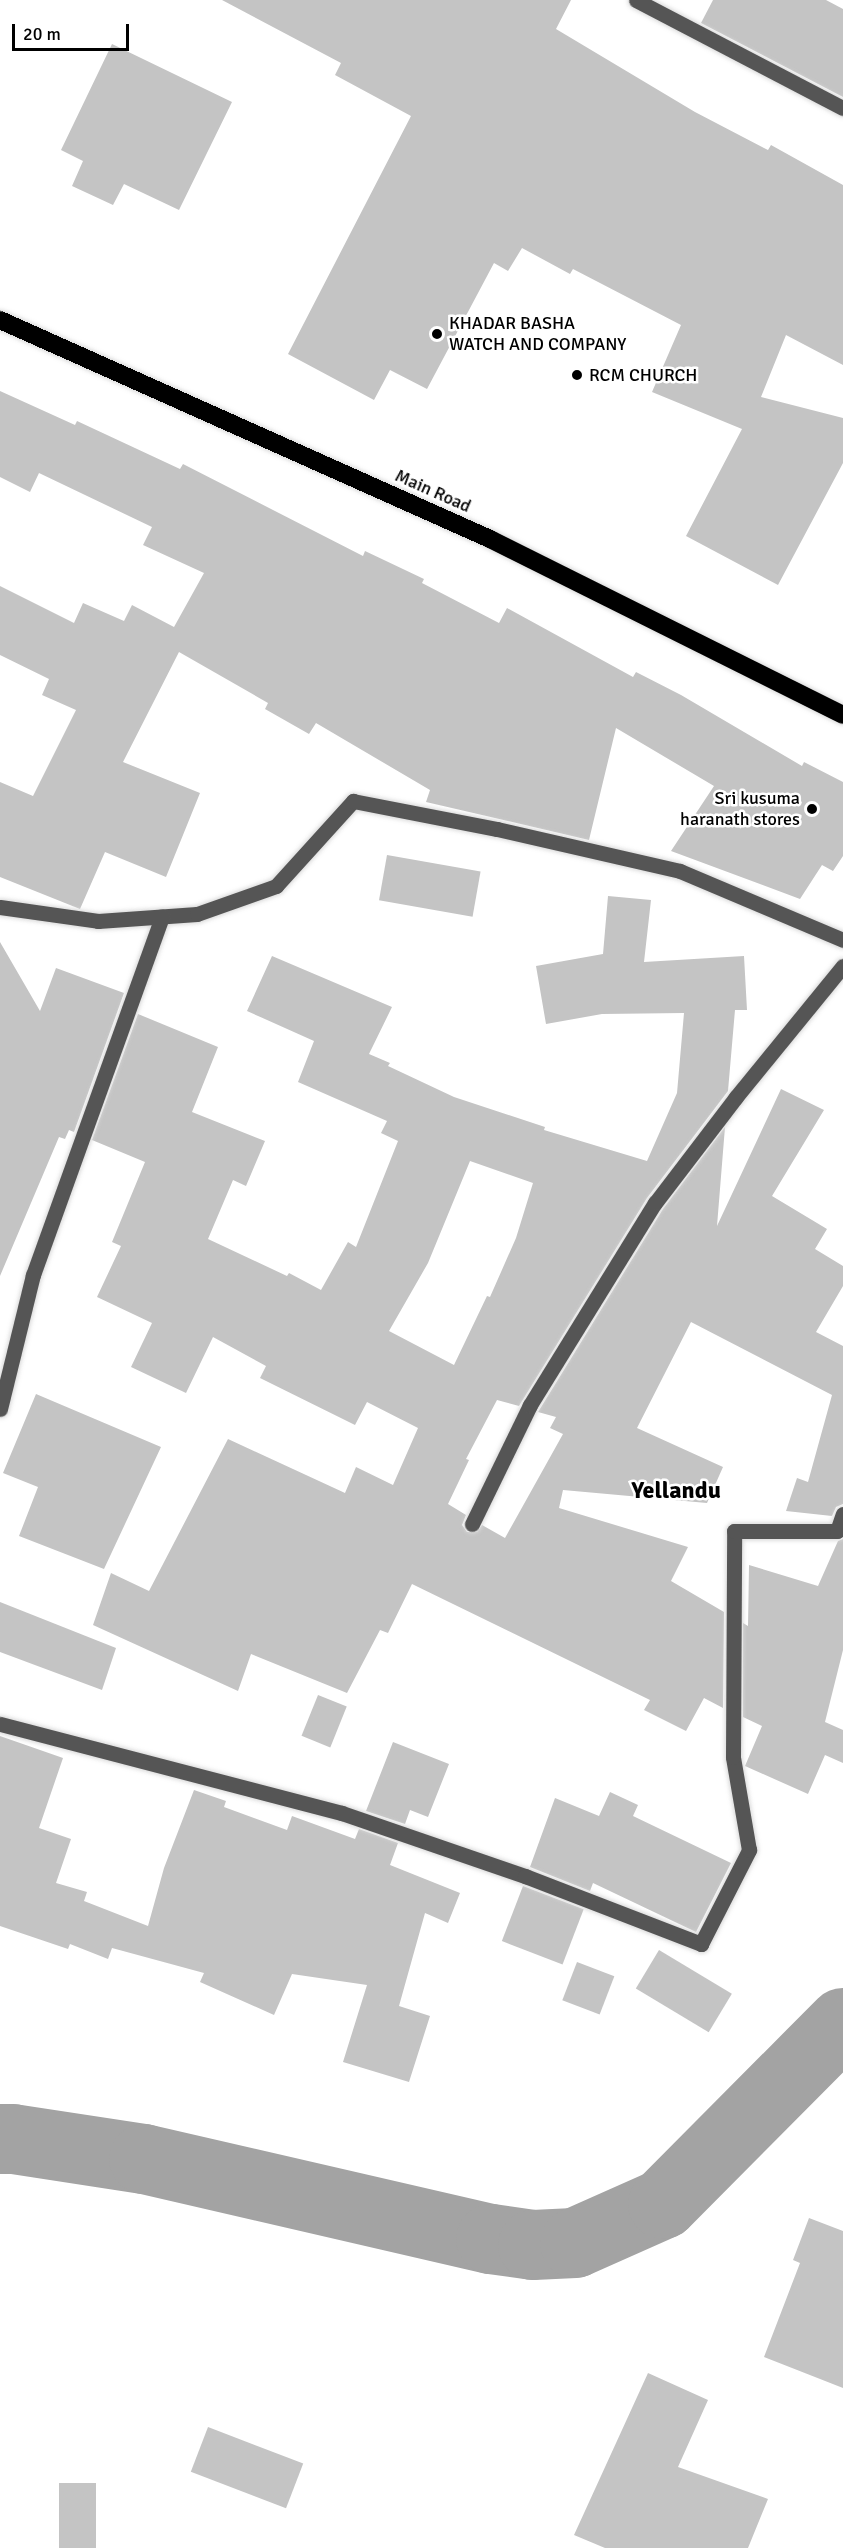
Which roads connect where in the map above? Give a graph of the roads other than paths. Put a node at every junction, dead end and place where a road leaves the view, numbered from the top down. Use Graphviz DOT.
graph roads {
  1 [pos="636,0"];
  2 [pos="843,108"];
  3 [pos="0,320"];
  4 [pos="843,715"];
  5 [pos="0,907"];
  6 [pos="162,917"];
  7 [pos="843,940"];
  8 [pos="843,966"];
  9 [pos="0,1409"];
  10 [pos="843,1514"];
  11 [pos="472,1524"];
  12 [pos="0,1724"];
  1 -- 2 [label="street"];
  3 -- 4 [label="highway, Main Road"];
  5 -- 6 [label="street"];
  6 -- 7 [label="street"];
  6 -- 9 [label="street"];
  8 -- 11 [label="street"];
  10 -- 12 [label="street"];
}
